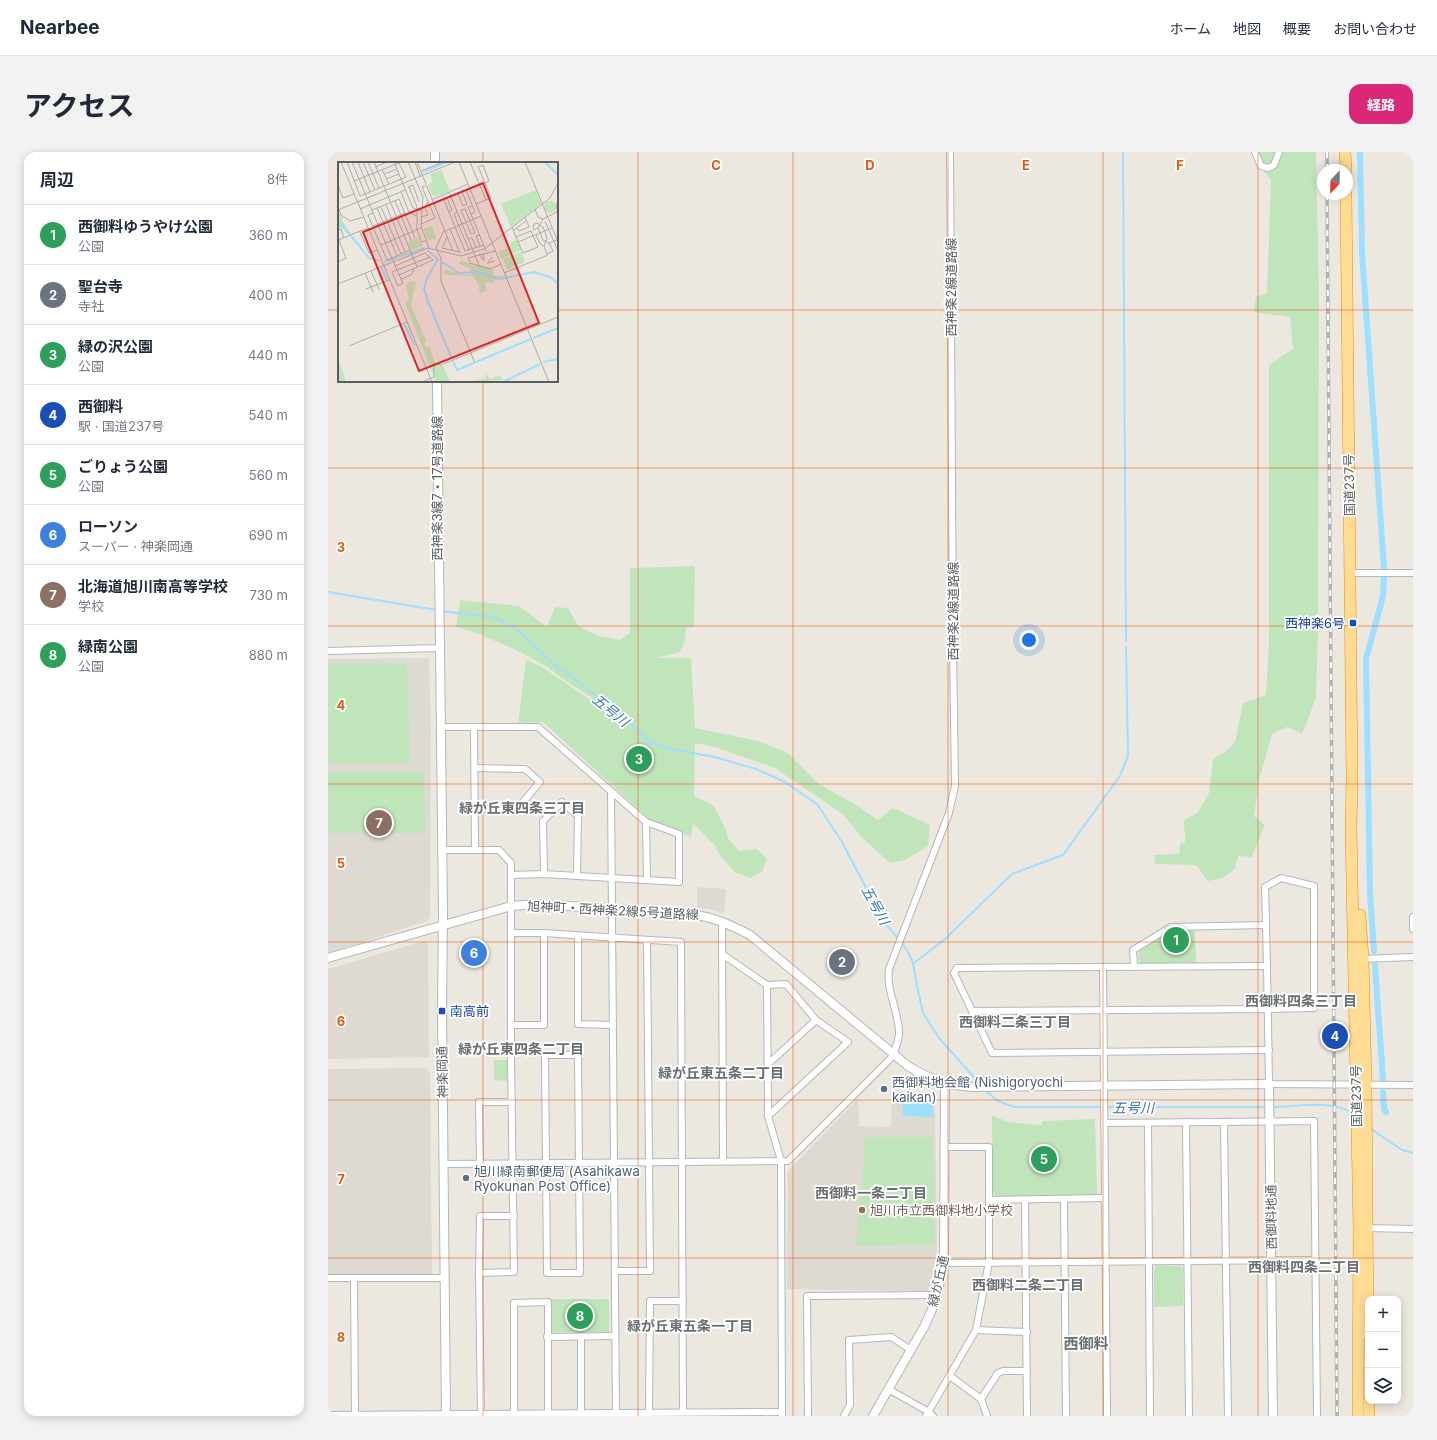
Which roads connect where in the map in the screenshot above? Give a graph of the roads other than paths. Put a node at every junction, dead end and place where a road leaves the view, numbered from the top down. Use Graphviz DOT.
graph roads {
  1 [pos="950,152"];
  2 [pos="1255,152"];
  3 [pos="1279,152"];
  4 [pos="1345,152"];
  5 [pos="1346,164"];
  6 [pos="1346,200"];
  7 [pos="436,382"];
  8 [pos="1350,573"];
  9 [pos="1413,573"];
  10 [pos="439,648"];
  11 [pos="328,651"];
  12 [pos="440,727"];
  13 [pos="474,727"];
  14 [pos="475,768"];
  15 [pos="611,792"];
  16 [pos="475,809"];
  17 [pos="646,822"];
  18 [pos="475,849"];
  19 [pos="442,850"];
  20 [pos="544,874"];
  21 [pos="511,875"];
  22 [pos="577,876"];
  23 [pos="612,879"];
  24 [pos="646,880"];
  25 [pos="511,906"];
  26 [pos="612,908"];
  27 [pos="1413,917"];
  28 [pos="722,921"];
  29 [pos="1266,925"];
  30 [pos="442,926"];
  31 [pos="1413,929"];
  32 [pos="511,933"];
  33 [pos="544,933"];
  34 [pos="578,936"];
  35 [pos="613,938"];
  36 [pos="647,940"];
  37 [pos="722,954"];
  38 [pos="1413,957"];
  39 [pos="328,958"];
  40 [pos="1358,959"];
  41 [pos="1267,966"];
  42 [pos="1103,967"];
  43 [pos="1134,967"];
  44 [pos="767,984"];
  45 [pos="1268,1009"];
  46 [pos="1103,1010"];
  47 [pos="972,1011"];
  48 [pos="816,1020"];
  49 [pos="511,1025"];
  50 [pos="613,1025"];
  51 [pos="1269,1050"];
  52 [pos="1104,1052"];
  53 [pos="894,1055"];
  54 [pos="768,1064"];
  55 [pos="945,1083"];
  56 [pos="1269,1084"];
  57 [pos="1361,1085"];
  58 [pos="1413,1085"];
  59 [pos="1104,1086"];
  60 [pos="512,1102"];
  61 [pos="768,1116"];
  62 [pos="1270,1118"];
  63 [pos="1186,1122"];
  64 [pos="1224,1122"];
  65 [pos="1104,1123"];
  66 [pos="1148,1123"];
  67 [pos="945,1147"];
  68 [pos="781,1160"];
  69 [pos="723,1161"];
  70 [pos="614,1162"];
  71 [pos="648,1162"];
  72 [pos="682,1162"];
  73 [pos="512,1163"];
  74 [pos="546,1163"];
  75 [pos="579,1163"];
  76 [pos="443,1164"];
  77 [pos="480,1164"];
  78 [pos="1105,1198"];
  79 [pos="1064,1199"];
  80 [pos="990,1200"];
  81 [pos="1025,1200"];
  82 [pos="514,1216"];
  83 [pos="1363,1228"];
  84 [pos="1413,1229"];
  85 [pos="1271,1260"];
  86 [pos="1315,1260"];
  87 [pos="1105,1261"];
  88 [pos="1149,1261"];
  89 [pos="1188,1261"];
  90 [pos="1226,1261"];
  91 [pos="989,1262"];
  92 [pos="1026,1262"];
  93 [pos="1064,1262"];
  94 [pos="944,1263"];
  95 [pos="615,1271"];
  96 [pos="479,1273"];
  97 [pos="328,1278"];
  98 [pos="354,1278"];
  99 [pos="444,1278"];
  100 [pos="937,1295"];
  101 [pos="683,1301"];
  102 [pos="976,1330"];
  103 [pos="1026,1332"];
  104 [pos="1368,1332"];
  105 [pos="581,1336"];
  106 [pos="615,1336"];
  107 [pos="547,1337"];
  108 [pos="911,1350"];
  109 [pos="1027,1371"];
  110 [pos="950,1376"];
  111 [pos="888,1389"];
  112 [pos="981,1399"];
  113 [pos="1368,1404"];
  114 [pos="683,1412"];
  115 [pos="548,1413"];
  116 [pos="581,1413"];
  117 [pos="650,1413"];
  118 [pos="328,1414"];
  119 [pos="481,1414"];
  120 [pos="514,1414"];
  121 [pos="616,1414"];
  122 [pos="782,1414"];
  123 [pos="355,1415"];
  124 [pos="446,1415"];
  125 [pos="929,1415"];
  126 [pos="808,1416"];
  127 [pos="844,1416"];
  128 [pos="873,1416"];
  129 [pos="987,1416"];
  130 [pos="1027,1416"];
  131 [pos="1066,1416"];
  132 [pos="1107,1416"];
  133 [pos="1150,1416"];
  134 [pos="1189,1416"];
  135 [pos="1228,1416"];
  136 [pos="1273,1416"];
  137 [pos="1317,1416"];
  138 [pos="1358,1416"];
  139 [pos="1369,1416"];
  1 -- 53 [label="street, 西神楽2線道路線"];
  2 -- 3 [label="street"];
  4 -- 5 [label="highway"];
  6 -- 8 [label="highway, 国道237号"];
  7 -- 10 [label="street, 西神楽3線7・17号道路線"];
  8 -- 9 [label="street"];
  8 -- 40 [label="highway, 国道237号"];
  10 -- 11 [label="street"];
  10 -- 12 [label="street"];
  12 -- 13 [label="street"];
  12 -- 19 [label="street, 神楽岡通"];
  13 -- 14 [label="street"];
  13 -- 15 [label="street"];
  14 -- 16 [label="street"];
  14 -- 16 [label="street"];
  15 -- 17 [label="street"];
  15 -- 23 [label="street"];
  16 -- 18 [label="street"];
  17 -- 24 [label="street"];
  17 -- 24 [label="street"];
  18 -- 19 [label="street"];
  18 -- 21 [label="street"];
  19 -- 30 [label="street, 神楽岡通"];
  20 -- 21 [label="street"];
  20 -- 22 [label="street"];
  20 -- 22 [label="street"];
  21 -- 25 [label="street"];
  22 -- 23 [label="street"];
  23 -- 24 [label="street"];
  23 -- 26 [label="street"];
  25 -- 26 [label="street, 旭神町・西神楽2線5号道路線"];
  25 -- 30 [label="street, 旭神町・西神楽2線5号道路線"];
  25 -- 32 [label="street"];
  26 -- 28 [label="street, 旭神町・西神楽2線5号道路線"];
  26 -- 35 [label="street"];
  27 -- 31 [label="street"];
  28 -- 37 [label="street"];
  28 -- 53 [label="street, 旭神町・西神楽2線5号道路線"];
  29 -- 41 [label="street"];
  29 -- 43 [label="street"];
  29 -- 45 [label="street"];
  30 -- 39 [label="street, 旭神町・西神楽2線5号道路線"];
  30 -- 76 [label="street, 神楽岡通"];
  32 -- 33 [label="street"];
  32 -- 49 [label="street"];
  33 -- 34 [label="street"];
  33 -- 49 [label="street"];
  34 -- 35 [label="street"];
  34 -- 50 [label="street"];
  35 -- 36 [label="street"];
  35 -- 50 [label="street"];
  36 -- 71 [label="street"];
  36 -- 72 [label="street"];
  37 -- 44 [label="street"];
  37 -- 69 [label="street"];
  38 -- 40 [label="street"];
  40 -- 57 [label="highway, 国道237号"];
  41 -- 43 [label="street"];
  41 -- 45 [label="street"];
  42 -- 43 [label="street"];
  42 -- 46 [label="street"];
  42 -- 47 [label="street"];
  44 -- 48 [label="street"];
  44 -- 54 [label="street"];
  45 -- 46 [label="street"];
  45 -- 51 [label="street"];
  46 -- 47 [label="street"];
  46 -- 52 [label="street"];
  47 -- 52 [label="street"];
  48 -- 54 [label="street"];
  48 -- 61 [label="street"];
  49 -- 60 [label="street"];
  50 -- 70 [label="street"];
  51 -- 52 [label="street"];
  51 -- 56 [label="street"];
  52 -- 59 [label="street"];
  53 -- 55 [label="street, 旭神町・西神楽2線5号道路線"];
  53 -- 68 [label="street"];
  54 -- 61 [label="street"];
  55 -- 59 [label="street"];
  55 -- 67 [label="street, 緑が丘通"];
  56 -- 57 [label="street"];
  56 -- 59 [label="street"];
  56 -- 62 [label="street, 西御料地通"];
  57 -- 58 [label="street"];
  57 -- 83 [label="highway, 国道237号"];
  57 -- 83 [label="highway, 国道237号"];
  59 -- 65 [label="street"];
  60 -- 73 [label="street"];
  60 -- 77 [label="street"];
  61 -- 68 [label="street"];
  62 -- 64 [label="street"];
  62 -- 85 [label="street, 西御料地通"];
  62 -- 86 [label="street"];
  63 -- 64 [label="street"];
  63 -- 66 [label="street"];
  63 -- 89 [label="street"];
  64 -- 90 [label="street"];
  65 -- 66 [label="street"];
  65 -- 78 [label="street"];
  66 -- 88 [label="street"];
  67 -- 80 [label="street"];
  67 -- 94 [label="street, 緑が丘通"];
  68 -- 69 [label="street"];
  68 -- 122 [label="street"];
  69 -- 72 [label="street"];
  70 -- 71 [label="street"];
  70 -- 75 [label="street"];
  70 -- 95 [label="street"];
  71 -- 72 [label="street"];
  71 -- 95 [label="street"];
  72 -- 101 [label="street"];
  73 -- 74 [label="street"];
  73 -- 77 [label="street"];
  73 -- 82 [label="street"];
  74 -- 75 [label="street"];
  74 -- 75 [label="street"];
  74 -- 75 [label="street"];
  76 -- 77 [label="street"];
  76 -- 99 [label="street, 神楽岡通"];
  78 -- 79 [label="street"];
  78 -- 87 [label="street"];
  79 -- 81 [label="street"];
  79 -- 93 [label="street"];
  80 -- 81 [label="street"];
  80 -- 91 [label="street"];
  81 -- 92 [label="street"];
  82 -- 96 [label="street"];
  82 -- 96 [label="street"];
  83 -- 84 [label="street"];
  83 -- 104 [label="highway, 国道237号"];
  83 -- 138 [label="highway, 国道237号"];
  85 -- 86 [label="street"];
  85 -- 90 [label="street"];
  85 -- 136 [label="street, 西御料地通"];
  86 -- 137 [label="street"];
  87 -- 88 [label="street"];
  87 -- 93 [label="street"];
  87 -- 132 [label="street"];
  88 -- 89 [label="street"];
  88 -- 133 [label="street"];
  89 -- 90 [label="street"];
  89 -- 134 [label="street"];
  90 -- 135 [label="street"];
  91 -- 92 [label="street"];
  91 -- 94 [label="street"];
  91 -- 102 [label="street"];
  92 -- 93 [label="street"];
  92 -- 103 [label="street"];
  93 -- 131 [label="street"];
  94 -- 100 [label="street, 緑が丘通"];
  95 -- 106 [label="street"];
  96 -- 119 [label="street"];
  97 -- 98 [label="street"];
  98 -- 99 [label="street"];
  98 -- 123 [label="street"];
  99 -- 124 [label="street, 神楽岡通"];
  100 -- 108 [label="street, 緑が丘通"];
  100 -- 126 [label="street"];
  101 -- 114 [label="street"];
  101 -- 117 [label="street"];
  102 -- 103 [label="street"];
  102 -- 110 [label="street"];
  103 -- 109 [label="street"];
  105 -- 106 [label="street"];
  105 -- 107 [label="street"];
  105 -- 116 [label="street"];
  106 -- 121 [label="street"];
  107 -- 115 [label="street"];
  107 -- 120 [label="street"];
  108 -- 111 [label="street, 緑が丘通"];
  108 -- 127 [label="street"];
  109 -- 112 [label="street"];
  109 -- 130 [label="street"];
  110 -- 112 [label="street"];
  110 -- 125 [label="street"];
  111 -- 125 [label="street"];
  111 -- 128 [label="street, 緑が丘通"];
  112 -- 129 [label="street"];
  113 -- 139 [label="highway"];
  114 -- 117 [label="street"];
  114 -- 122 [label="street"];
  115 -- 116 [label="street"];
  115 -- 120 [label="street"];
  116 -- 121 [label="street"];
  117 -- 121 [label="street"];
  118 -- 123 [label="street"];
  119 -- 120 [label="street"];
  119 -- 124 [label="street"];
  123 -- 124 [label="street"];
}
